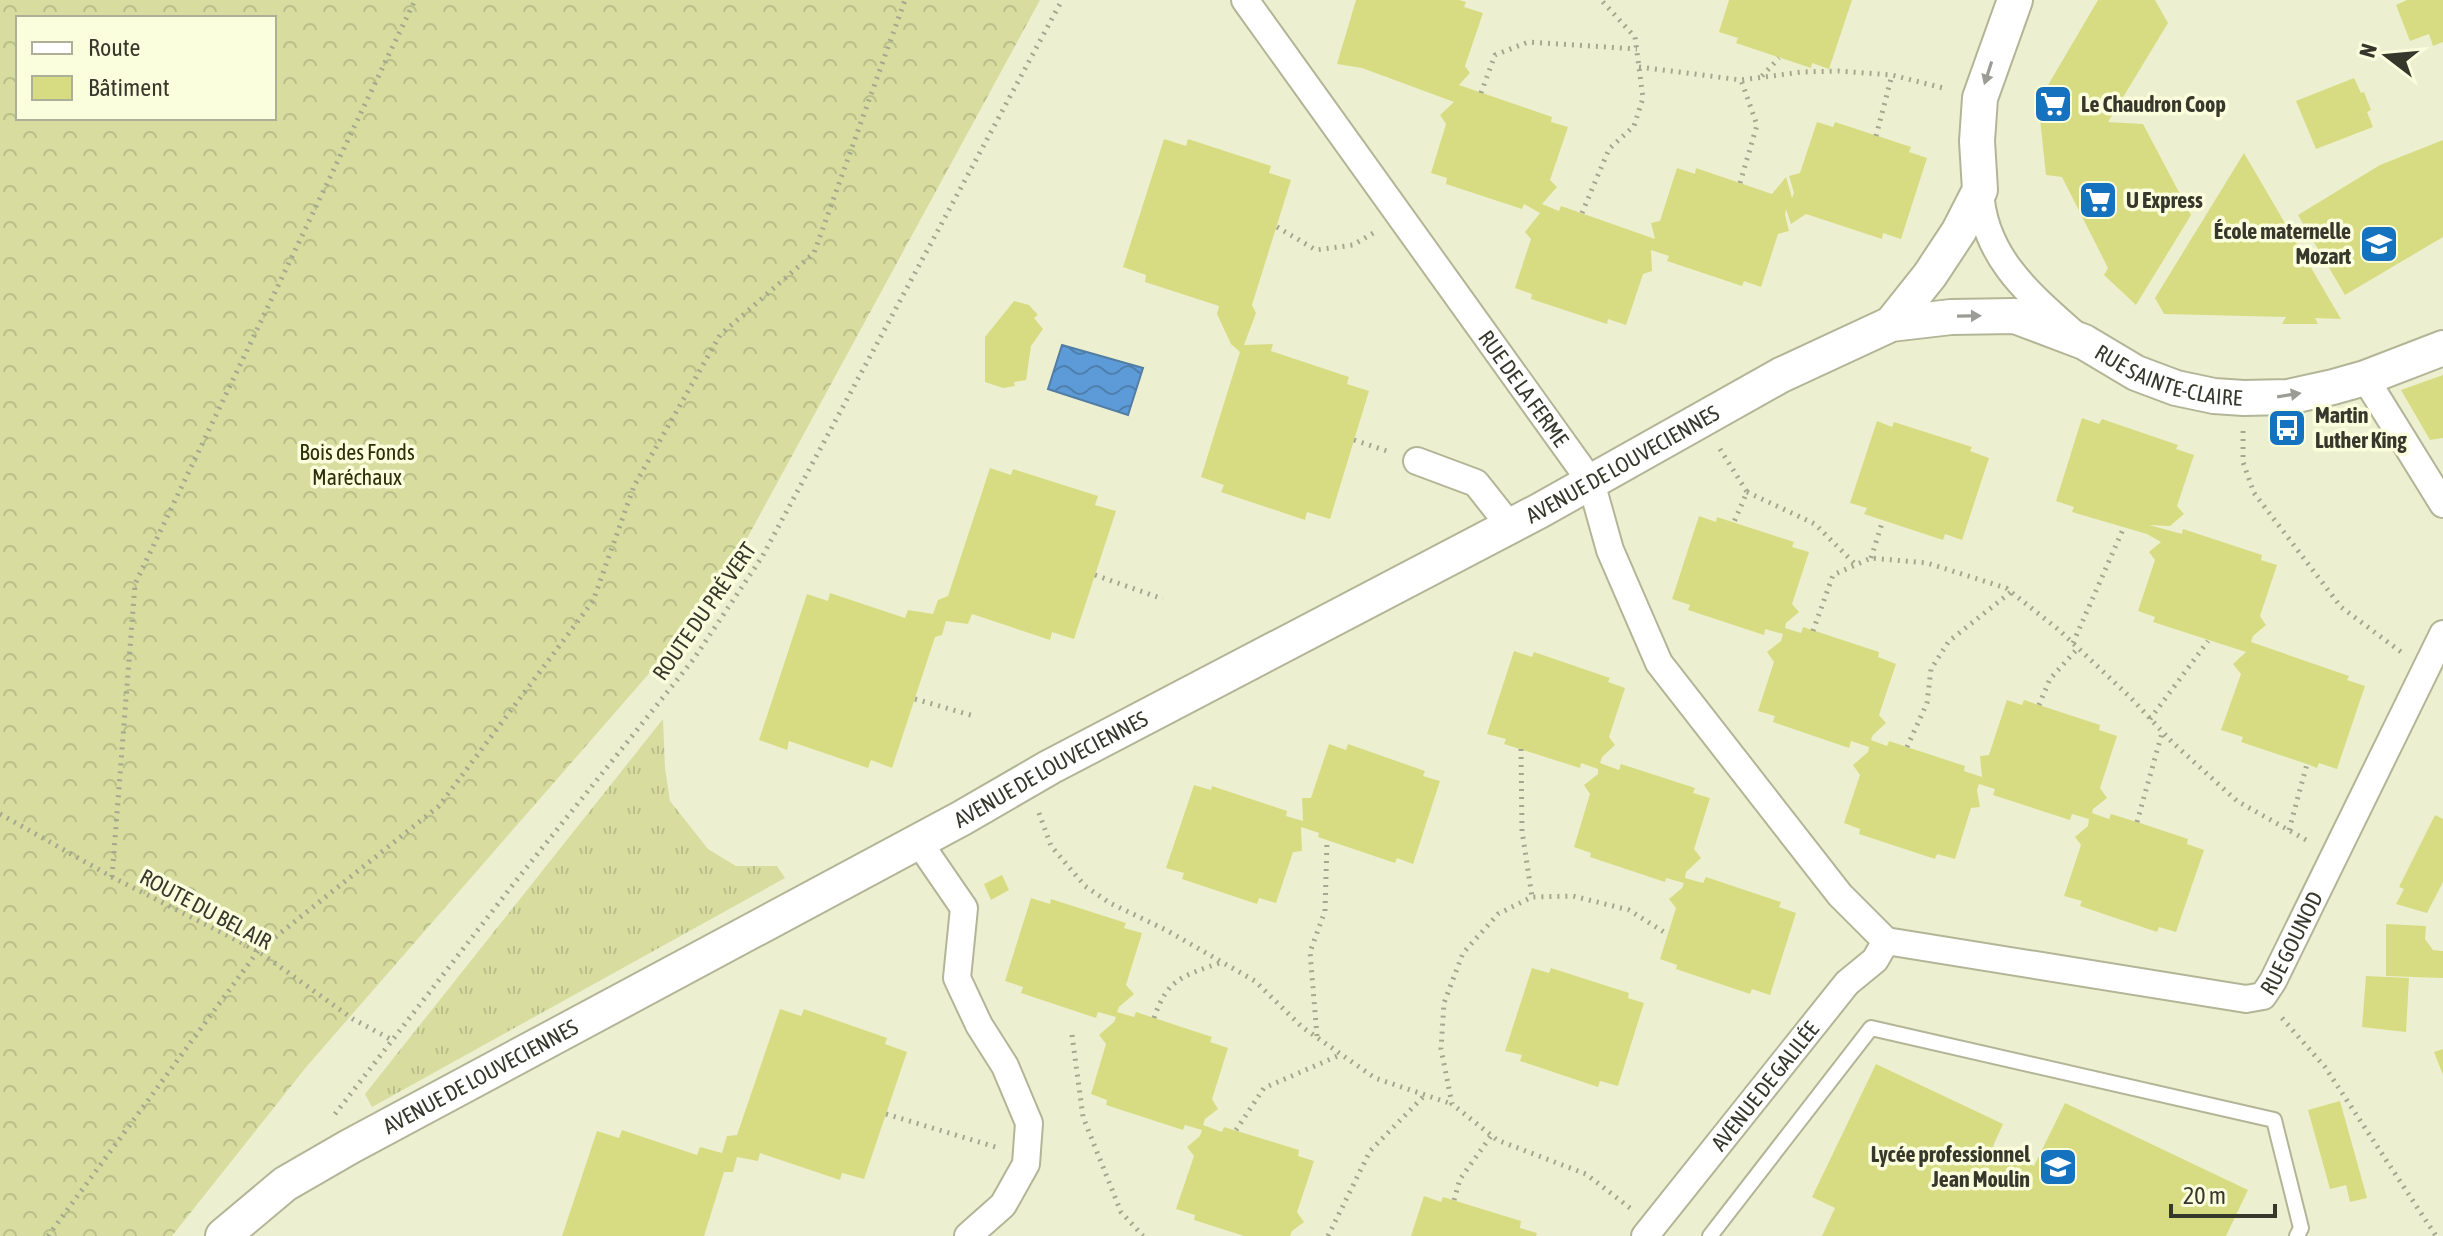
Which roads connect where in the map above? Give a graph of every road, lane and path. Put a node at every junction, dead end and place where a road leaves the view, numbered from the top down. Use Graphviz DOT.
graph roads {
  1 [pos="415,0"];
  2 [pos="905,0"];
  3 [pos="1062,0"];
  4 [pos="1245,0"];
  5 [pos="1601,0"];
  6 [pos="2015,0"];
  7 [pos="1637,49"];
  8 [pos="1779,58"];
  9 [pos="1639,67"];
  10 [pos="1892,75"];
  11 [pos="1761,77"];
  12 [pos="1741,80"];
  13 [pos="1481,93"];
  14 [pos="1980,98"];
  15 [pos="1876,136"];
  16 [pos="1740,183"];
  17 [pos="1980,190"];
  18 [pos="1582,213"];
  19 [pos="1400,216"];
  20 [pos="1277,227"];
  21 [pos="1891,324"];
  22 [pos="2084,342"];
  23 [pos="2443,348"];
  24 [pos="2365,378"];
  25 [pos="2244,398"];
  26 [pos="1702,421"];
  27 [pos="1354,440"];
  28 [pos="1417,461"];
  29 [pos="1591,482"];
  30 [pos="1747,492"];
  31 [pos="2443,504"];
  32 [pos="1883,520"];
  33 [pos="1734,522"];
  34 [pos="1510,526"];
  35 [pos="2124,527"];
  36 [pos="1871,558"];
  37 [pos="1856,565"];
  38 [pos="1095,575"];
  39 [pos="2011,592"];
  40 [pos="1163,599"];
  41 [pos="1813,631"];
  42 [pos="2443,634"];
  43 [pos="2208,641"];
  44 [pos="2076,645"];
  45 [pos="2427,668"];
  46 [pos="915,699"];
  47 [pos="2039,705"];
  48 [pos="974,716"];
  49 [pos="2150,719"];
  50 [pos="2162,732"];
  51 [pos="1907,747"];
  52 [pos="1521,749"];
  53 [pos="2307,764"];
  54 [pos="1027,780"];
  55 [pos="0,814"];
  56 [pos="2137,822"];
  57 [pos="2289,830"];
  58 [pos="918,841"];
  59 [pos="1327,841"];
  60 [pos="2334,855"];
  61 [pos="112,877"];
  62 [pos="1532,897"];
  63 [pos="1667,934"];
  64 [pos="1886,941"];
  65 [pos="258,951"];
  66 [pos="1223,962"];
  67 [pos="2263,996"];
  68 [pos="1154,1018"];
  69 [pos="1072,1035"];
  70 [pos="1317,1037"];
  71 [pos="392,1040"];
  72 [pos="1341,1054"];
  73 [pos="1424,1096"];
  74 [pos="1452,1104"];
  75 [pos="886,1114"];
  76 [pos="331,1119"];
  77 [pos="1236,1130"];
  78 [pos="1491,1136"];
  79 [pos="1027,1156"];
  80 [pos="1454,1200"];
  81 [pos="1649,1231"];
  82 [pos="48,1236"];
  83 [pos="223,1236"];
  84 [pos="968,1236"];
  85 [pos="1143,1236"];
  86 [pos="1328,1236"];
  87 [pos="1710,1236"];
  88 [pos="2297,1236"];
  89 [pos="2436,1236"];
  1 -- 61 [label="path"];
  2 -- 65 [label="path"];
  3 -- 71 [label="path, ROUTE DU PRÉ VERT"];
  4 -- 19 [label="street, RUE DE LA FERME"];
  5 -- 7 [label="path"];
  6 -- 14 [label="street, one-way"];
  7 -- 9 [label="path"];
  7 -- 13 [label="path"];
  8 -- 11 [label="path"];
  9 -- 12 [label="path"];
  9 -- 18 [label="path"];
  10 -- 11 [label="path"];
  10 -- 14 [label="path"];
  10 -- 15 [label="path"];
  11 -- 12 [label="path"];
  12 -- 16 [label="path"];
  14 -- 17 [label="street"];
  17 -- 21 [label="street, AVENUE DE LOUVECIENNES"];
  17 -- 22 [label="street, RUE SAINTE-CLAIRE"];
  19 -- 20 [label="path"];
  19 -- 29 [label="street, RUE DE LA FERME"];
  21 -- 22 [label="street, AVENUE DE LOUVECIENNES, one-way"];
  21 -- 26 [label="street, AVENUE DE LOUVECIENNES"];
  22 -- 25 [label="street, RUE SAINTE-CLAIRE"];
  23 -- 24 [label="street, RUE SAINTE-CLAIRE"];
  25 -- 24 [label="street, RUE SAINTE-CLAIRE, one-way"];
  24 -- 31 [label="street"];
  25 -- 45 [label="path"];
  26 -- 29 [label="street, AVENUE DE LOUVECIENNES"];
  26 -- 30 [label="path"];
  27 -- 28 [label="path"];
  28 -- 34 [label="street"];
  29 -- 34 [label="street, AVENUE DE LOUVECIENNES"];
  29 -- 64 [label="street, RUE DE LA FERME"];
  30 -- 33 [label="path"];
  30 -- 37 [label="path"];
  32 -- 36 [label="path"];
  34 -- 54 [label="street, AVENUE DE LOUVECIENNES"];
  35 -- 44 [label="path"];
  36 -- 37 [label="path"];
  36 -- 39 [label="path"];
  37 -- 41 [label="path"];
  38 -- 40 [label="path"];
  39 -- 44 [label="path"];
  39 -- 51 [label="path"];
  42 -- 45 [label="street, RUE GOUNOD"];
  43 -- 49 [label="path"];
  44 -- 47 [label="path"];
  44 -- 49 [label="path"];
  45 -- 60 [label="street, RUE GOUNOD"];
  46 -- 48 [label="path"];
  49 -- 50 [label="path"];
  50 -- 56 [label="path"];
  50 -- 57 [label="path"];
  52 -- 62 [label="path"];
  53 -- 57 [label="path"];
  54 -- 58 [label="street, AVENUE DE LOUVECIENNES"];
  54 -- 66 [label="path"];
  55 -- 61 [label="path, ROUTE DU BEL AIR"];
  57 -- 60 [label="path"];
  58 -- 79 [label="street"];
  58 -- 83 [label="street, AVENUE DE LOUVECIENNES"];
  59 -- 70 [label="path"];
  60 -- 67 [label="street, RUE GOUNOD"];
  61 -- 65 [label="path, ROUTE DU BEL AIR"];
  62 -- 63 [label="path"];
  62 -- 74 [label="path"];
  64 -- 67 [label="street, RUE GOUNOD"];
  64 -- 81 [label="street, AVENUE DE GALILÉE"];
  65 -- 71 [label="path, ROUTE DU BEL AIR"];
  65 -- 82 [label="path"];
  66 -- 68 [label="path"];
  66 -- 70 [label="path"];
  67 -- 89 [label="path"];
  69 -- 85 [label="path"];
  70 -- 72 [label="path"];
  71 -- 76 [label="path, ROUTE DU PRÉ VERT"];
  72 -- 73 [label="path"];
  72 -- 77 [label="path"];
  73 -- 74 [label="path"];
  73 -- 86 [label="path"];
  74 -- 78 [label="path"];
  75 -- 79 [label="path"];
  78 -- 80 [label="path"];
  78 -- 81 [label="path"];
  79 -- 84 [label="street"];
  87 -- 88 [label="lane"];
}
